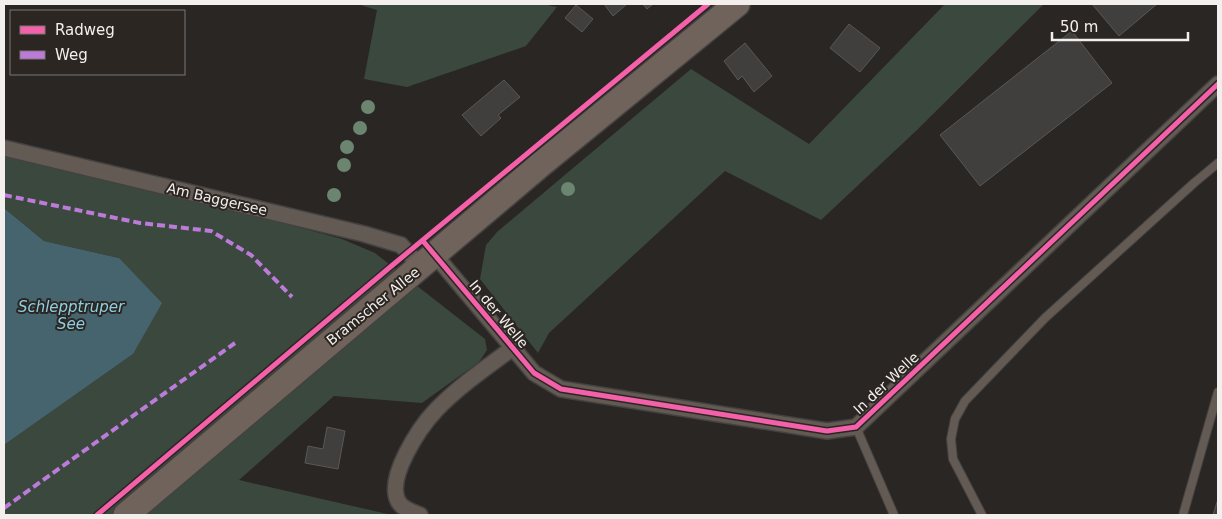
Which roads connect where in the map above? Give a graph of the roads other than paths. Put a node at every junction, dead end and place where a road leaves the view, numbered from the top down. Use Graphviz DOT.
graph roads {
  1 [pos="737,4"];
  2 [pos="1218,84"];
  3 [pos="4,148"];
  4 [pos="1218,163"];
  5 [pos="428,261"];
  6 [pos="514,348"];
  7 [pos="1218,392"];
  8 [pos="856,427"];
  9 [pos="126,515"];
  10 [pos="420,515"];
  11 [pos="894,515"];
  12 [pos="982,515"];
  13 [pos="1183,515"];
  1 -- 5 [label="main road, Bramscher Allee"];
  2 -- 8 [label="street, In der Welle"];
  3 -- 5 [label="street, Am Baggersee"];
  4 -- 12 [label="lane"];
  5 -- 6 [label="street, In der Welle"];
  5 -- 9 [label="main road, Bramscher Allee"];
  6 -- 8 [label="street, In der Welle"];
  6 -- 10 [label="street, In der Welle"];
  7 -- 13 [label="lane"];
  8 -- 11 [label="lane"];
}
